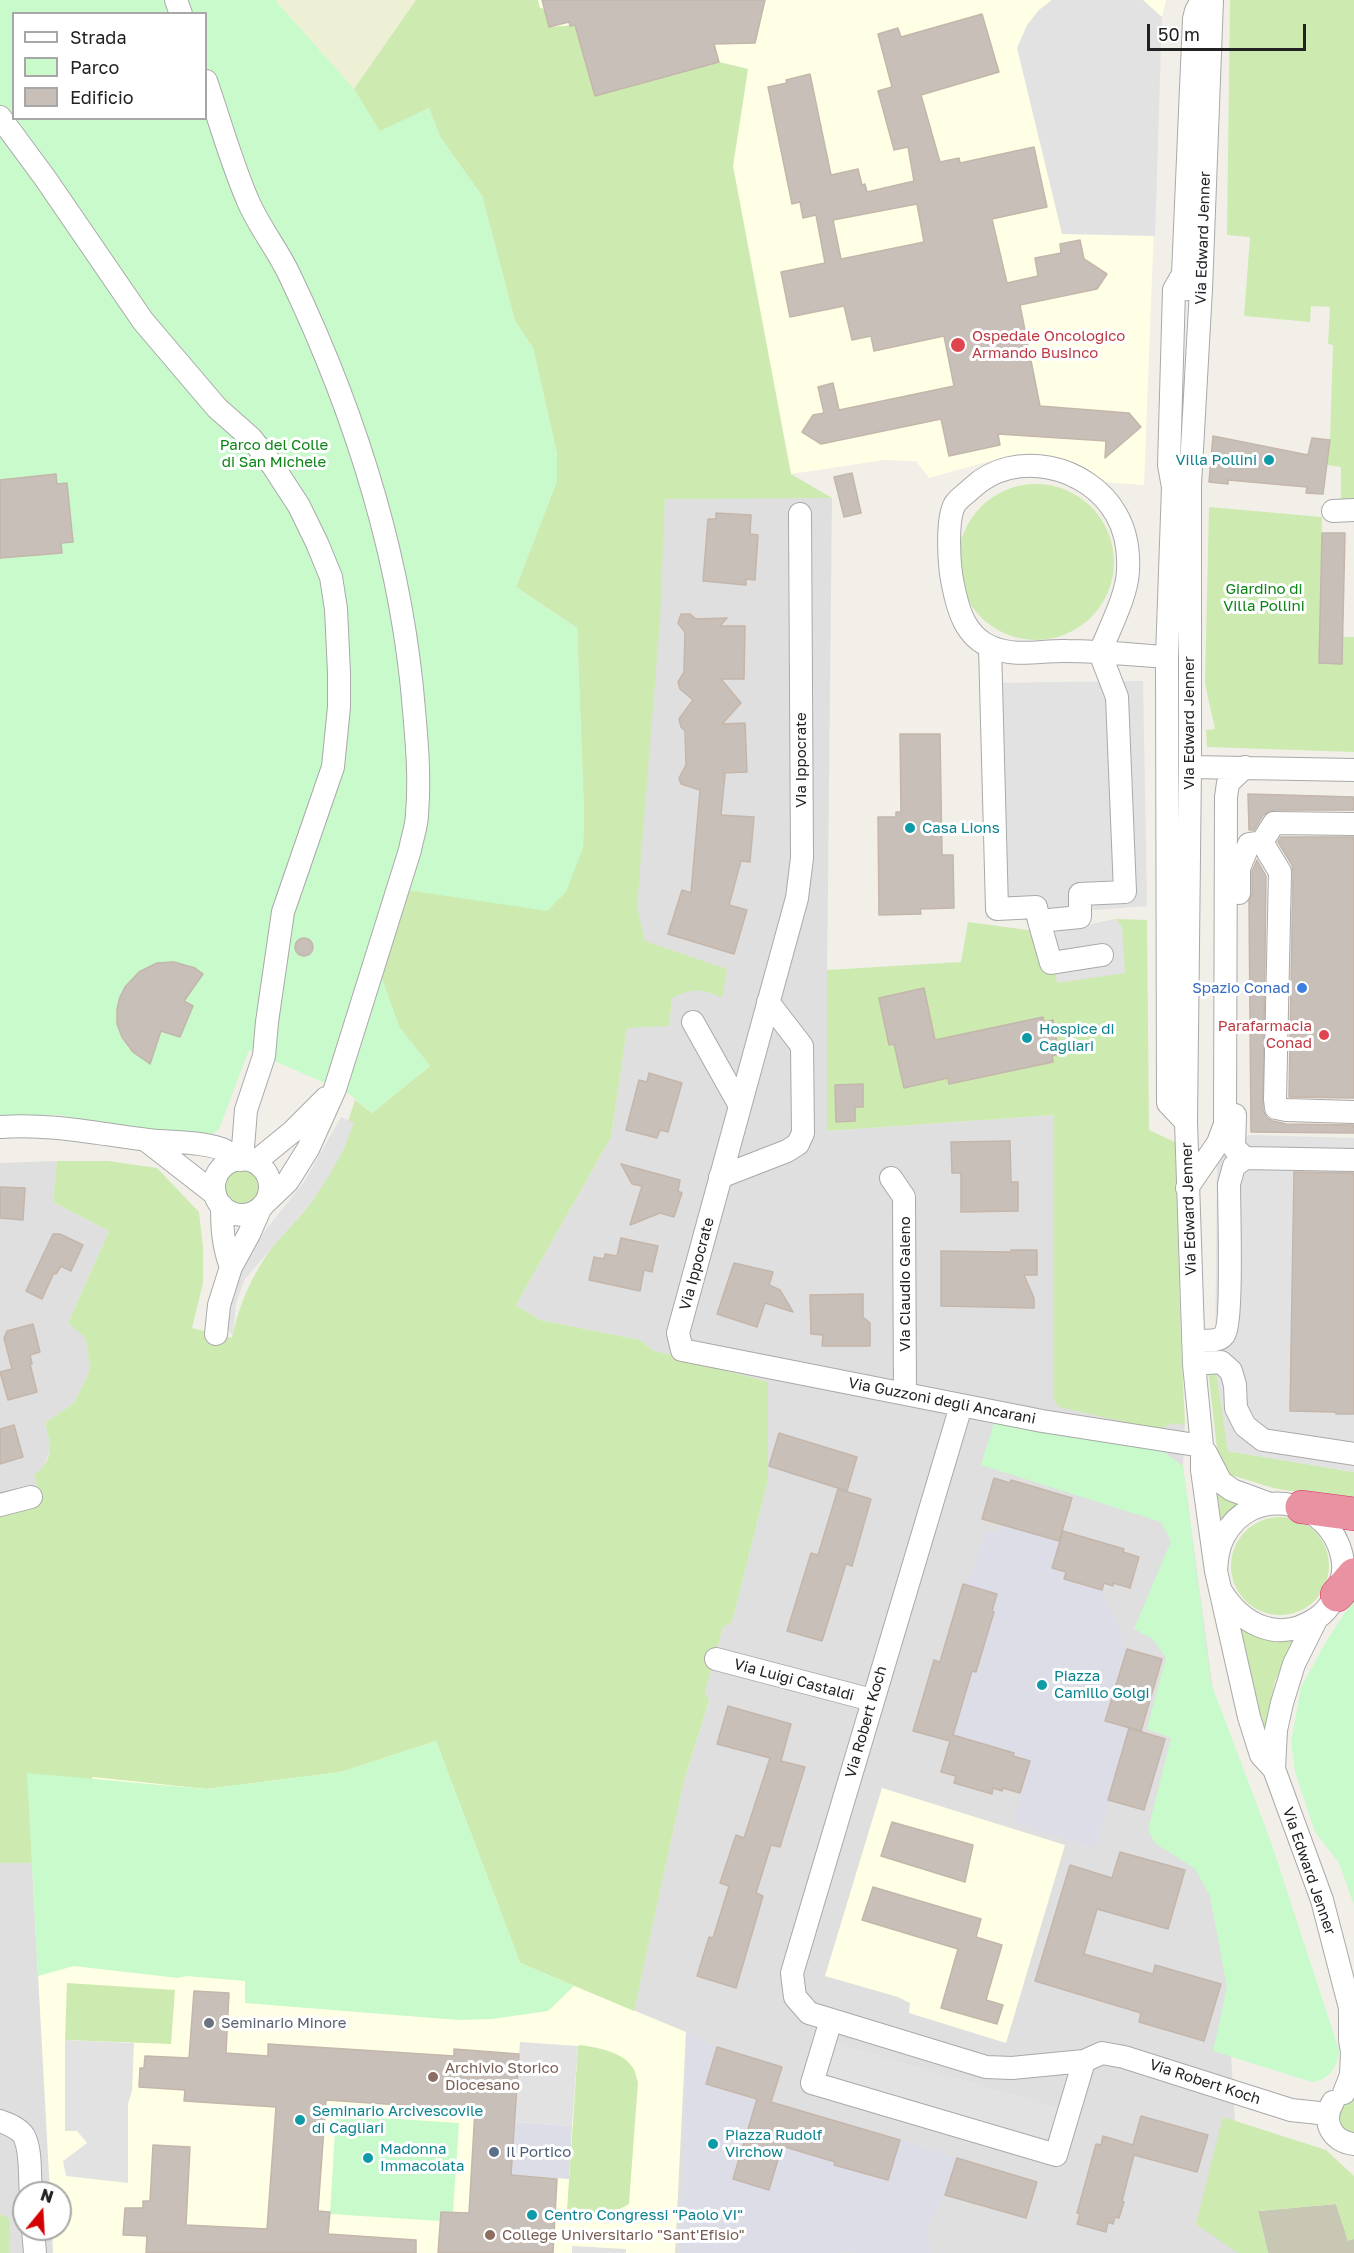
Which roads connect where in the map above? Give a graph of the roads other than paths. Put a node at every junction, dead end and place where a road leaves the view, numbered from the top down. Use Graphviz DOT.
graph roads {
  1 [pos="1202,0"];
  2 [pos="1212,0"];
  3 [pos="207,84"];
  4 [pos="0,117"];
  5 [pos="1201,289"];
  6 [pos="1174,290"];
  7 [pos="1181,486"];
  8 [pos="800,514"];
  9 [pos="990,647"];
  10 [pos="1100,653"];
  11 [pos="1167,657"];
  12 [pos="1190,767"];
  13 [pos="1245,767"];
  14 [pos="1354,771"];
  15 [pos="1354,824"];
  16 [pos="1262,842"];
  17 [pos="1039,921"];
  18 [pos="1102,956"];
  19 [pos="768,1002"];
  20 [pos="693,1022"];
  21 [pos="335,1089"];
  22 [pos="740,1106"];
  23 [pos="1354,1112"];
  24 [pos="1186,1122"];
  25 [pos="0,1127"];
  26 [pos="146,1140"];
  27 [pos="1245,1158"];
  28 [pos="1354,1160"];
  29 [pos="246,1161"];
  30 [pos="720,1177"];
  31 [pos="891,1178"];
  32 [pos="1187,1188"];
  33 [pos="219,1200"];
  34 [pos="263,1205"];
  35 [pos="231,1267"];
  36 [pos="216,1334"];
  37 [pos="1193,1341"];
  38 [pos="682,1350"];
  39 [pos="1194,1364"];
  40 [pos="905,1394"];
  41 [pos="962,1406"];
  42 [pos="1202,1446"];
  43 [pos="1354,1454"];
  44 [pos="31,1497"];
  45 [pos="1270,1504"];
  46 [pos="0,1505"];
  47 [pos="1302,1507"];
  48 [pos="1354,1514"];
  49 [pos="1218,1581"];
  50 [pos="1336,1596"];
  51 [pos="716,1659"];
  52 [pos="872,1700"];
  53 [pos="1274,1769"];
  54 [pos="1352,2011"];
  55 [pos="831,2020"];
  56 [pos="1084,2061"];
  57 [pos="1349,2093"];
  58 [pos="1328,2114"];
  59 [pos="0,2121"];
  60 [pos="1351,2146"];
  61 [pos="30,2181"];
  1 -- 6 [label="street"];
  2 -- 5 [label="street, Via Edward Jenner"];
  3 -- 21 [label="street"];
  4 -- 29 [label="street"];
  5 -- 6 [label="street"];
  5 -- 7 [label="street, Via Edward Jenner"];
  6 -- 7 [label="street"];
  7 -- 11 [label="street"];
  7 -- 12 [label="street, Via Edward Jenner"];
  8 -- 19 [label="street, Via Ippocrate"];
  9 -- 10 [label="street"];
  9 -- 10 [label="street"];
  9 -- 17 [label="street"];
  10 -- 11 [label="street"];
  10 -- 17 [label="street"];
  11 -- 24 [label="street"];
  12 -- 13 [label="street"];
  12 -- 24 [label="street, Via Edward Jenner"];
  13 -- 14 [label="street"];
  13 -- 32 [label="street"];
  15 -- 16 [label="street"];
  16 -- 23 [label="street"];
  16 -- 27 [label="street"];
  17 -- 18 [label="street"];
  19 -- 22 [label="street, Via Ippocrate"];
  19 -- 30 [label="street"];
  20 -- 22 [label="street"];
  21 -- 29 [label="street"];
  21 -- 34 [label="street"];
  22 -- 30 [label="street, Via Ippocrate"];
  24 -- 32 [label="street, Via Edward Jenner"];
  25 -- 26 [label="street"];
  26 -- 29 [label="street"];
  26 -- 33 [label="street"];
  27 -- 28 [label="street"];
  27 -- 37 [label="street"];
  29 -- 33 [label="street"];
  29 -- 34 [label="street"];
  30 -- 38 [label="street, Via Ippocrate"];
  31 -- 40 [label="street, Via Claudio Galeno"];
  32 -- 37 [label="street, Via Edward Jenner"];
  33 -- 34 [label="street"];
  33 -- 35 [label="street"];
  34 -- 35 [label="street"];
  35 -- 36 [label="street"];
  37 -- 39 [label="street, Via Edward Jenner"];
  38 -- 40 [label="street, Via Guzzoni degli Ancarani"];
  39 -- 42 [label="street, Via Edward Jenner"];
  39 -- 43 [label="street"];
  40 -- 41 [label="street, Via Guzzoni degli Ancarani"];
  41 -- 42 [label="street, Via Guzzoni degli Ancarani"];
  41 -- 52 [label="street, Via Robert Koch"];
  42 -- 45 [label="street, Via Edward Jenner"];
  42 -- 49 [label="street, Via Edward Jenner"];
  44 -- 46 [label="street"];
  45 -- 47 [label="street, Via Edward Jenner"];
  45 -- 49 [label="street, Via Edward Jenner"];
  47 -- 48 [label="highway"];
  47 -- 50 [label="street, Via Edward Jenner"];
  49 -- 50 [label="street"];
  49 -- 53 [label="street, Via Edward Jenner"];
  50 -- 53 [label="street, Via Edward Jenner"];
  51 -- 52 [label="street, Via Luigi Castaldi"];
  52 -- 55 [label="street, Via Robert Koch"];
  53 -- 54 [label="street, Via Edward Jenner"];
  54 -- 57 [label="street, Via Edward Jenner"];
  55 -- 56 [label="street, Via Robert Koch"];
  55 -- 56 [label="street"];
  56 -- 58 [label="street, Via Robert Koch"];
  57 -- 58 [label="street"];
  58 -- 60 [label="street"];
  59 -- 61 [label="street"];
}
